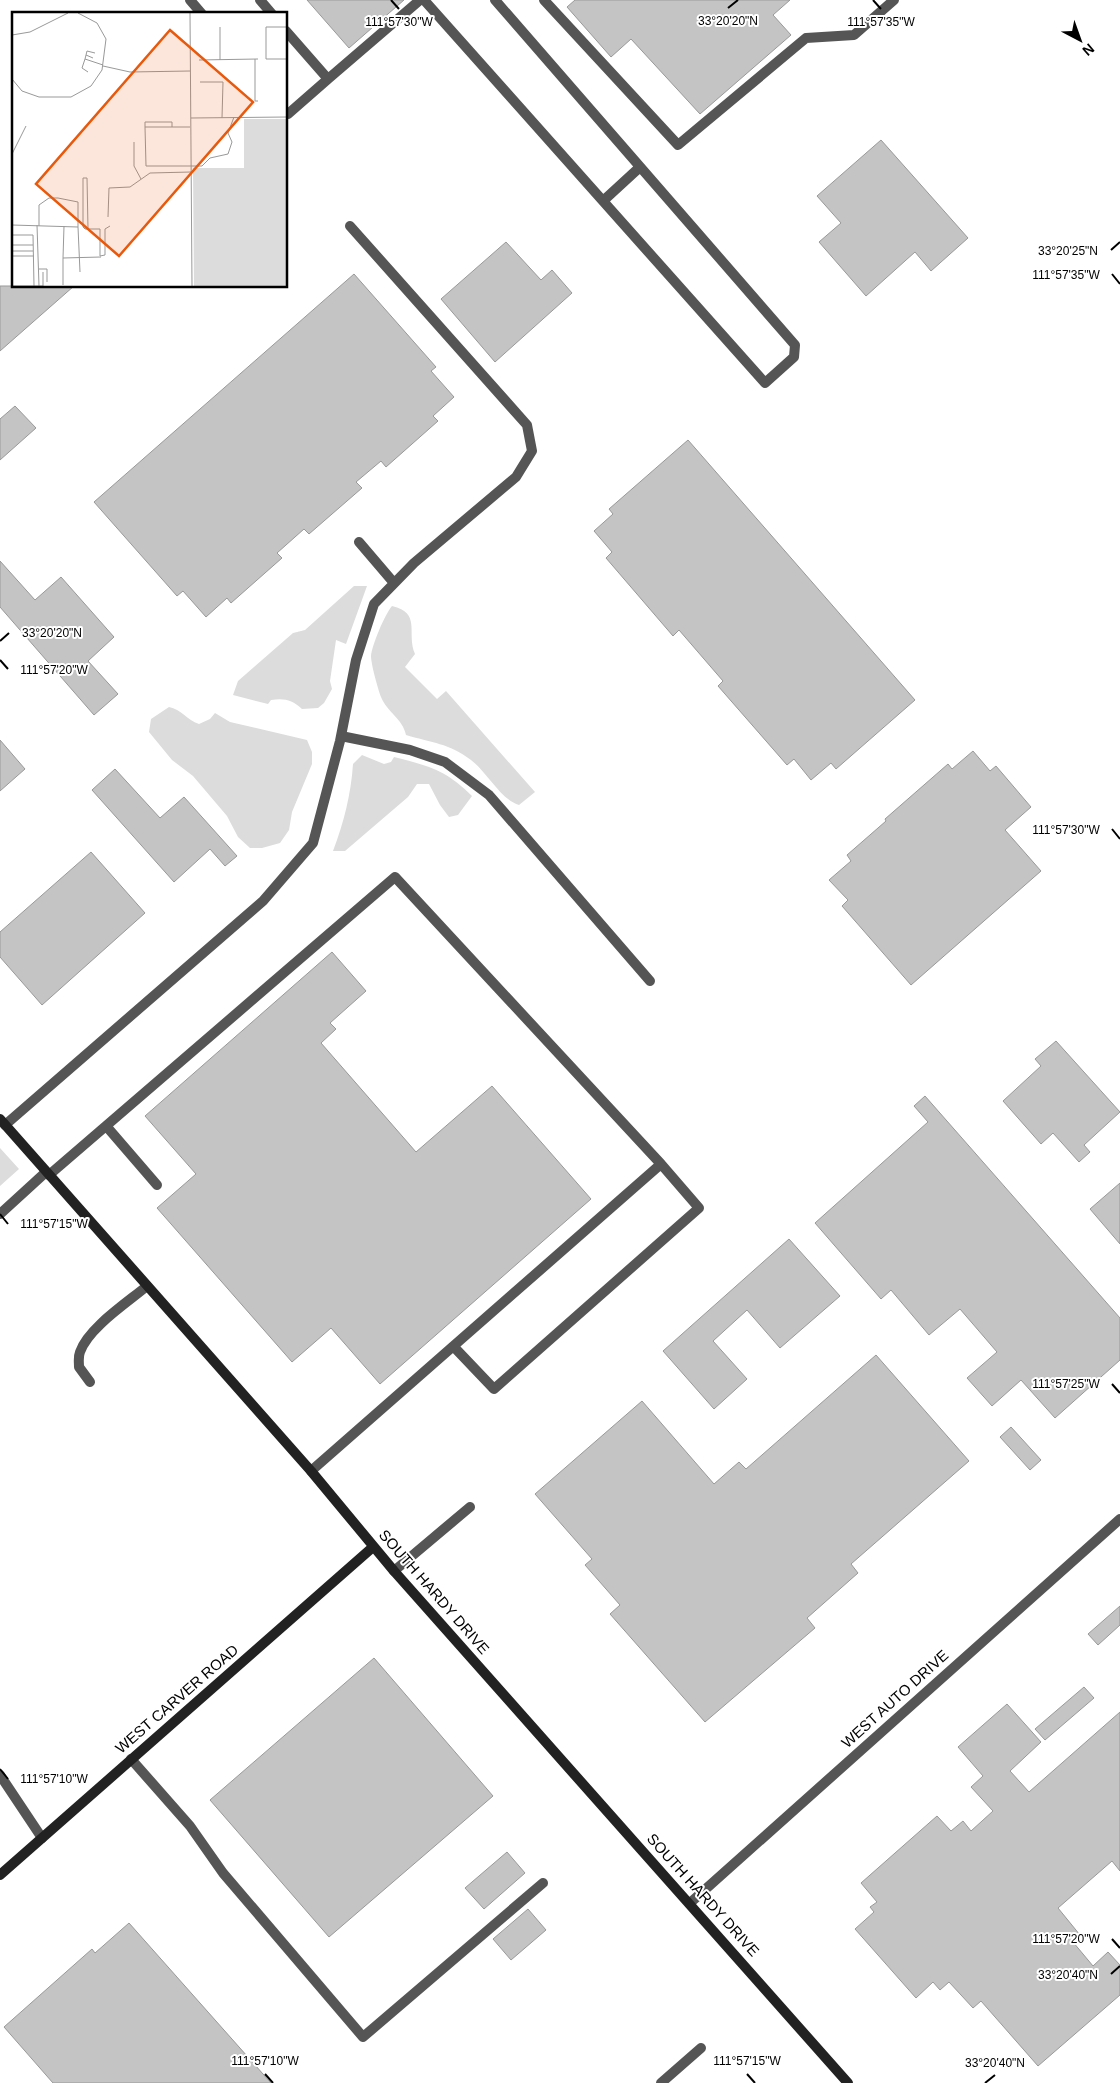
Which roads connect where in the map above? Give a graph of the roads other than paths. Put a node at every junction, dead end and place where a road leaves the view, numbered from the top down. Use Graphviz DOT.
graph roads {
  1 [pos="190,0"];
  2 [pos="260,0"];
  3 [pos="420,0"];
  4 [pos="424,0"];
  5 [pos="495,0"];
  6 [pos="544,0"];
  7 [pos="894,0"];
  8 [pos="200,12"];
  9 [pos="270,12"];
  10 [pos="288,33"];
  11 [pos="328,79"];
  12 [pos="288,113"];
  13 [pos="640,168"];
  14 [pos="603,201"];
  15 [pos="350,226"];
  16 [pos="359,542"];
  17 [pos="394,583"];
  18 [pos="341,736"];
  19 [pos="650,981"];
  20 [pos="2,1122"];
  21 [pos="107,1127"];
  22 [pos="661,1164"];
  23 [pos="48,1174"];
  24 [pos="157,1185"];
  25 [pos="0,1214"];
  26 [pos="147,1286"];
  27 [pos="454,1347"];
  28 [pos="90,1382"];
  29 [pos="311,1472"];
  30 [pos="470,1507"];
  31 [pos="1120,1518"];
  32 [pos="373,1546"];
  33 [pos="394,1571"];
  34 [pos="131,1759"];
  35 [pos="0,1775"];
  36 [pos="42,1838"];
  37 [pos="0,1875"];
  38 [pos="543,1883"];
  39 [pos="690,1903"];
  40 [pos="701,2048"];
  41 [pos="661,2083"];
  42 [pos="848,2083"];
  1 -- 8 [label="street"];
  2 -- 9 [label="street"];
  3 -- 11 [label="street"];
  4 -- 14 [label="street"];
  5 -- 13 [label="street"];
  6 -- 7 [label="street"];
  10 -- 11 [label="street"];
  11 -- 12 [label="street"];
  13 -- 14 [label="street"];
  13 -- 14 [label="street"];
  15 -- 17 [label="street"];
  16 -- 17 [label="street"];
  17 -- 18 [label="street"];
  18 -- 19 [label="street"];
  18 -- 20 [label="street"];
  20 -- 23 [label="street, SOUTH HARDY DRIVE"];
  21 -- 22 [label="street"];
  21 -- 23 [label="street"];
  21 -- 24 [label="street"];
  22 -- 27 [label="street"];
  22 -- 27 [label="street"];
  23 -- 25 [label="street"];
  23 -- 26 [label="street, SOUTH HARDY DRIVE"];
  26 -- 28 [label="street"];
  26 -- 29 [label="street, SOUTH HARDY DRIVE"];
  27 -- 29 [label="street"];
  29 -- 32 [label="street, SOUTH HARDY DRIVE"];
  30 -- 33 [label="street"];
  31 -- 39 [label="street, WEST AUTO DRIVE"];
  32 -- 33 [label="street, SOUTH HARDY DRIVE"];
  32 -- 34 [label="street, WEST CARVER ROAD"];
  33 -- 39 [label="street, SOUTH HARDY DRIVE"];
  34 -- 36 [label="street, WEST CARVER ROAD"];
  34 -- 38 [label="street"];
  35 -- 36 [label="street"];
  36 -- 37 [label="street, WEST CARVER ROAD"];
  39 -- 42 [label="street, SOUTH HARDY DRIVE"];
  40 -- 41 [label="street"];
}
